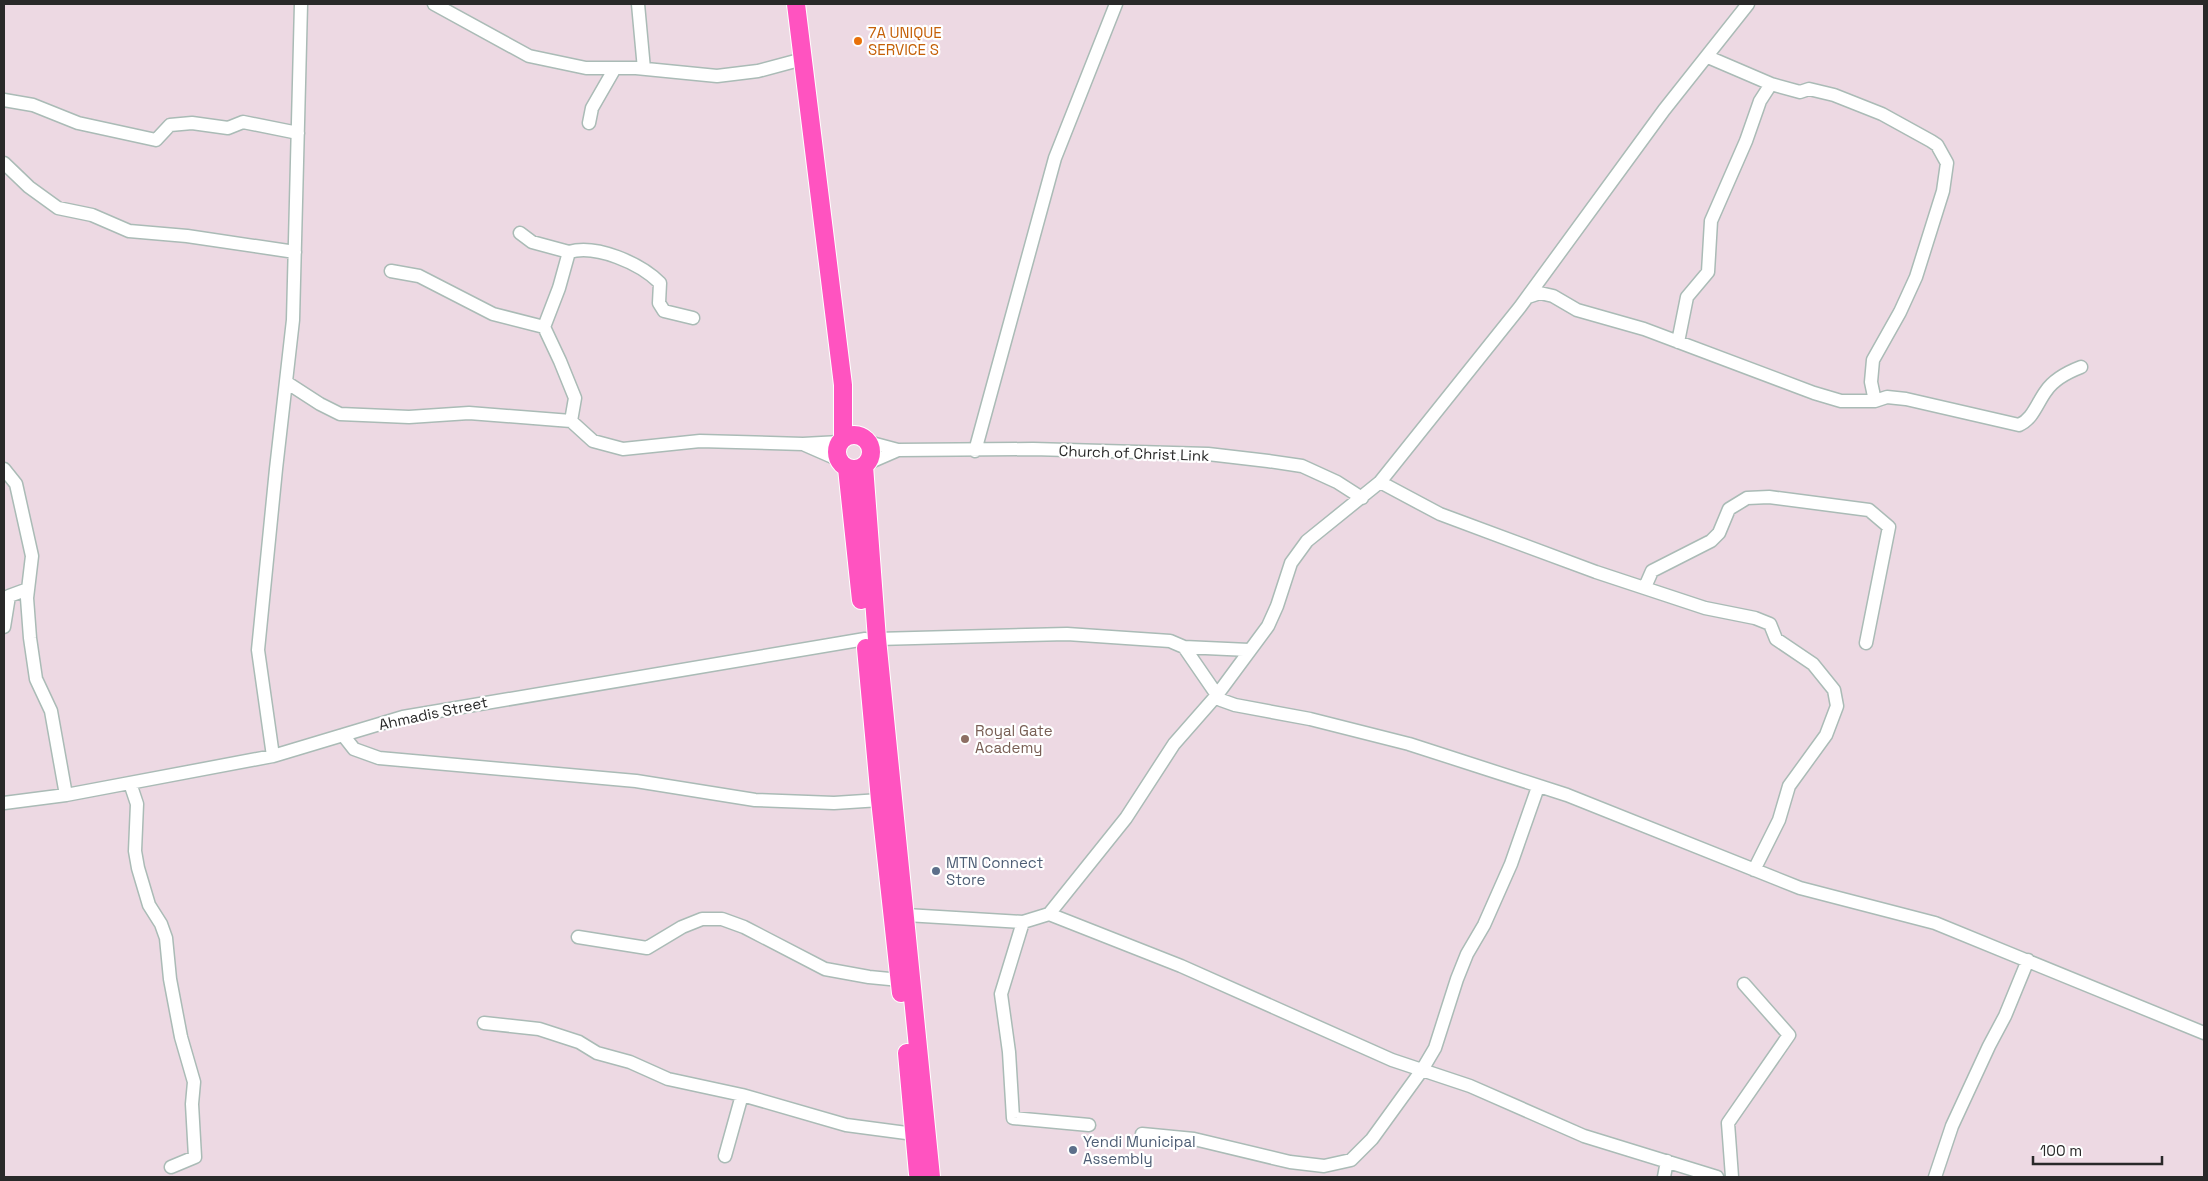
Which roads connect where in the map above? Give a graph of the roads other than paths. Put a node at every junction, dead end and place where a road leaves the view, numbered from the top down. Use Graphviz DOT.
graph roads {
  1 [pos="301,4"];
  2 [pos="434,4"];
  3 [pos="638,4"];
  4 [pos="796,4"];
  5 [pos="1116,4"];
  6 [pos="1748,4"];
  7 [pos="1708,57"];
  8 [pos="803,59"];
  9 [pos="615,68"];
  10 [pos="644,69"];
  11 [pos="1771,84"];
  12 [pos="4,100"];
  13 [pos="589,123"];
  14 [pos="298,133"];
  15 [pos="4,163"];
  16 [pos="520,233"];
  17 [pos="295,252"];
  18 [pos="569,252"];
  19 [pos="391,272"];
  20 [pos="1528,297"];
  21 [pos="693,318"];
  22 [pos="544,327"];
  23 [pos="1678,342"];
  24 [pos="2082,367"];
  25 [pos="286,382"];
  26 [pos="843,385"];
  27 [pos="1876,401"];
  28 [pos="571,421"];
  29 [pos="864,439"];
  30 [pos="898,450"];
  31 [pos="975,451"];
  32 [pos="842,452"];
  33 [pos="866,465"];
  34 [pos="4,470"];
  35 [pos="1380,482"];
  36 [pos="1362,498"];
  37 [pos="1645,587"];
  38 [pos="28,589"];
  39 [pos="4,627"];
  40 [pos="871,639"];
  41 [pos="1866,643"];
  42 [pos="1184,647"];
  43 [pos="1249,650"];
  44 [pos="1217,695"];
  45 [pos="343,734"];
  46 [pos="272,756"];
  47 [pos="130,783"];
  48 [pos="1538,787"];
  49 [pos="66,794"];
  50 [pos="880,800"];
  51 [pos="4,803"];
  52 [pos="1754,870"];
  53 [pos="906,914"];
  54 [pos="1049,914"];
  55 [pos="1023,922"];
  56 [pos="578,937"];
  57 [pos="2028,960"];
  58 [pos="900,980"];
  59 [pos="1744,984"];
  60 [pos="484,1023"];
  61 [pos="2204,1033"];
  62 [pos="1422,1070"];
  63 [pos="742,1095"];
  64 [pos="1089,1125"];
  65 [pos="914,1134"];
  66 [pos="1142,1134"];
  67 [pos="725,1156"];
  68 [pos="1667,1161"];
  69 [pos="171,1167"];
  70 [pos="919,1177"];
  71 [pos="931,1177"];
  72 [pos="1664,1177"];
  73 [pos="1717,1177"];
  74 [pos="1732,1177"];
  75 [pos="1935,1177"];
  1 -- 14 [label="street"];
  2 -- 9 [label="street"];
  3 -- 10 [label="street"];
  4 -- 8 [label="highway"];
  5 -- 31 [label="street"];
  6 -- 7 [label="street"];
  7 -- 11 [label="street"];
  7 -- 20 [label="street"];
  8 -- 10 [label="street"];
  8 -- 26 [label="highway"];
  9 -- 10 [label="street"];
  9 -- 13 [label="street"];
  11 -- 23 [label="street"];
  11 -- 27 [label="street"];
  12 -- 14 [label="street"];
  14 -- 17 [label="street"];
  15 -- 17 [label="street"];
  16 -- 18 [label="street"];
  17 -- 25 [label="street"];
  18 -- 21 [label="street"];
  18 -- 22 [label="street"];
  19 -- 22 [label="street"];
  20 -- 23 [label="street"];
  20 -- 35 [label="street"];
  22 -- 28 [label="street"];
  23 -- 27 [label="street"];
  24 -- 27 [label="street"];
  25 -- 28 [label="street"];
  25 -- 46 [label="street"];
  26 -- 29 [label="highway"];
  26 -- 32 [label="highway"];
  28 -- 32 [label="street"];
  29 -- 30 [label="street, Church of Christ Link"];
  29 -- 32 [label="highway"];
  29 -- 33 [label="highway"];
  30 -- 31 [label="street, Church of Christ Link"];
  30 -- 33 [label="street, Church of Christ Link"];
  31 -- 36 [label="street, Church of Christ Link"];
  32 -- 33 [label="highway"];
  32 -- 40 [label="highway"];
  33 -- 40 [label="highway"];
  34 -- 38 [label="street"];
  35 -- 36 [label="street"];
  35 -- 37 [label="street"];
  36 -- 43 [label="street"];
  37 -- 41 [label="street"];
  37 -- 52 [label="street"];
  38 -- 39 [label="street"];
  38 -- 49 [label="street"];
  40 -- 42 [label="street, Ahmadis Street"];
  40 -- 45 [label="street, Ahmadis Street"];
  40 -- 50 [label="highway"];
  40 -- 53 [label="highway"];
  42 -- 43 [label="street, Ahmadis Street"];
  42 -- 44 [label="street"];
  43 -- 44 [label="street"];
  44 -- 48 [label="street"];
  44 -- 54 [label="street"];
  45 -- 46 [label="street, Ahmadis Street"];
  45 -- 50 [label="street"];
  46 -- 47 [label="street, Ahmadis Street"];
  47 -- 49 [label="street, Ahmadis Street"];
  47 -- 69 [label="street"];
  48 -- 52 [label="street"];
  48 -- 62 [label="street"];
  49 -- 51 [label="street, Ahmadis Street"];
  50 -- 58 [label="highway"];
  52 -- 57 [label="street"];
  53 -- 55 [label="street"];
  53 -- 71 [label="highway"];
  54 -- 55 [label="street"];
  54 -- 62 [label="street"];
  55 -- 64 [label="street"];
  56 -- 58 [label="street"];
  57 -- 61 [label="street"];
  57 -- 75 [label="street"];
  58 -- 65 [label="highway"];
  59 -- 74 [label="street"];
  60 -- 63 [label="street"];
  62 -- 66 [label="street"];
  62 -- 68 [label="street"];
  63 -- 65 [label="street"];
  63 -- 67 [label="street"];
  65 -- 70 [label="highway"];
  68 -- 72 [label="street"];
  68 -- 73 [label="street"];
}
